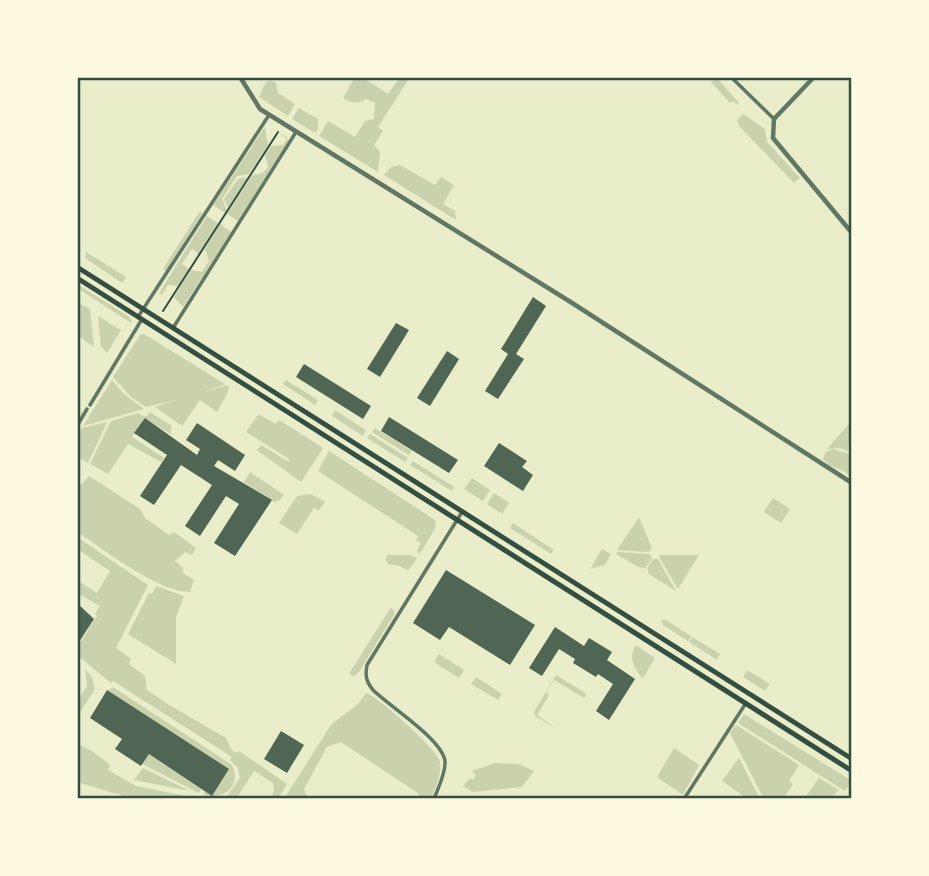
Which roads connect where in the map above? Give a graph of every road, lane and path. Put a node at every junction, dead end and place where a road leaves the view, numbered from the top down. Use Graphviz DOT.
graph roads {
  1 [pos="240,77"];
  2 [pos="731,77"];
  3 [pos="814,77"];
  4 [pos="269,115"];
  5 [pos="774,119"];
  6 [pos="278,132"];
  7 [pos="296,132"];
  8 [pos="852,233"];
  9 [pos="77,267"];
  10 [pos="77,278"];
  11 [pos="144,309"];
  12 [pos="163,311"];
  13 [pos="140,318"];
  14 [pos="173,328"];
  15 [pos="77,426"];
  16 [pos="852,483"];
  17 [pos="462,512"];
  18 [pos="457,520"];
  19 [pos="746,703"];
  20 [pos="852,760"];
  21 [pos="852,771"];
  22 [pos="434,799"];
  23 [pos="684,799"];
  1 -- 4 [label="street"];
  2 -- 5 [label="street"];
  3 -- 5 [label="street"];
  4 -- 7 [label="street"];
  4 -- 11 [label="street"];
  5 -- 8 [label="street"];
  6 -- 12 [label="path"];
  7 -- 14 [label="street"];
  7 -- 16 [label="street"];
  9 -- 11 [label="main road"];
  10 -- 13 [label="main road"];
  11 -- 13 [label="street"];
  11 -- 14 [label="main road"];
  13 -- 15 [label="street"];
  13 -- 18 [label="main road"];
  14 -- 17 [label="main road"];
  17 -- 18 [label="street"];
  17 -- 20 [label="main road"];
  18 -- 19 [label="main road"];
  18 -- 22 [label="street"];
  19 -- 21 [label="main road"];
  19 -- 23 [label="street"];
}
